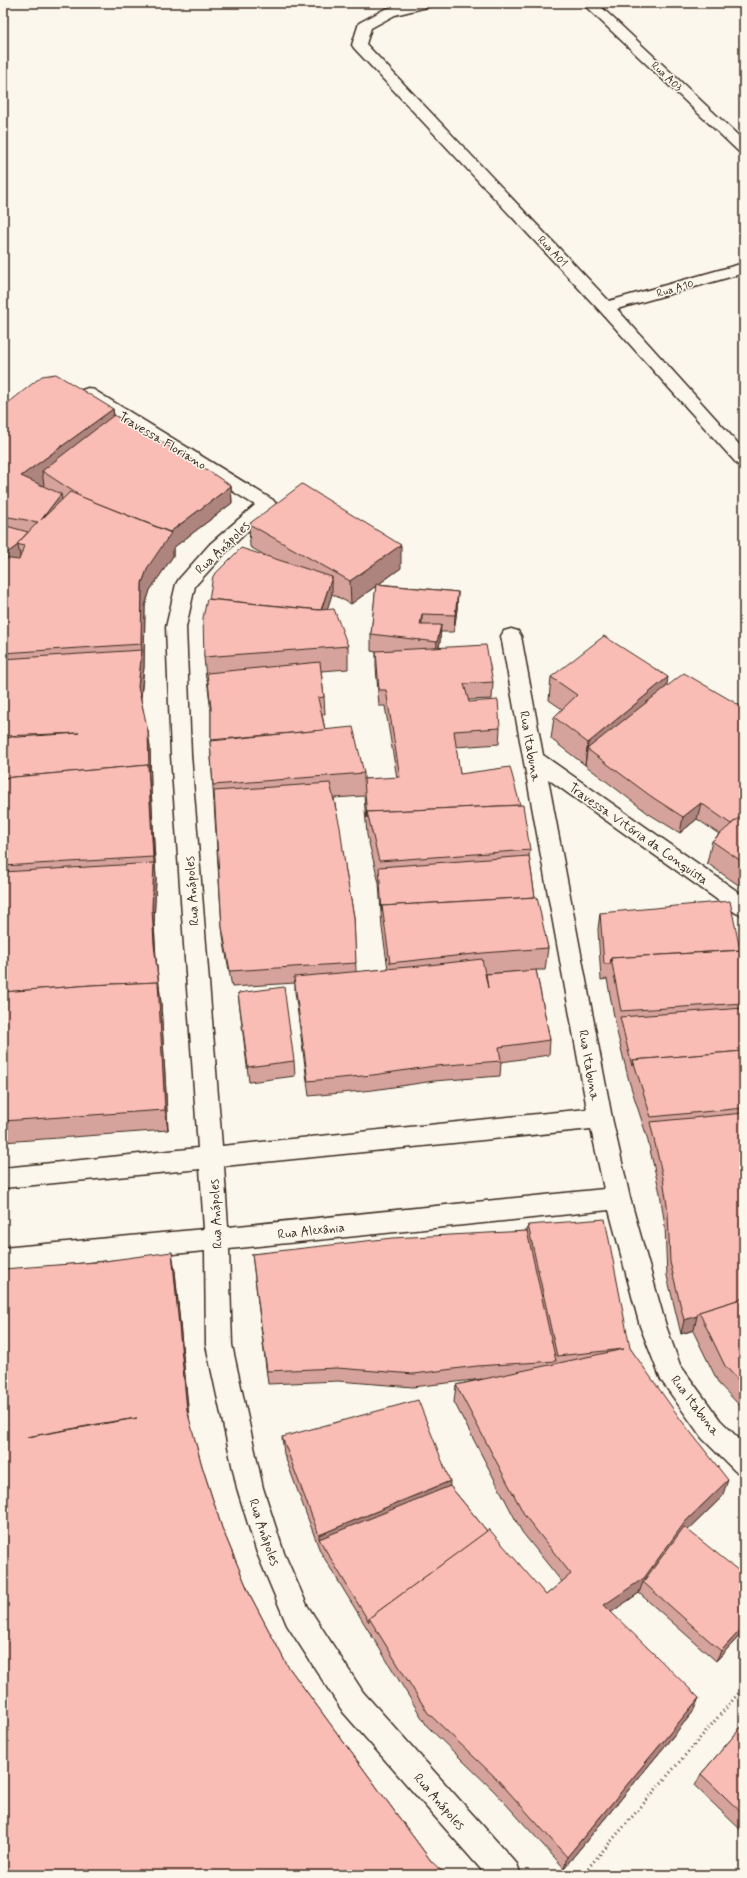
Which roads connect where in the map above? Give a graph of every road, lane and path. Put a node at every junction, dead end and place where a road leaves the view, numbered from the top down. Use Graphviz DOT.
graph roads {
  1 [pos="426,3"];
  2 [pos="589,3"];
  3 [pos="744,149"];
  4 [pos="744,268"];
  5 [pos="606,307"];
  6 [pos="72,384"];
  7 [pos="744,461"];
  8 [pos="267,504"];
  9 [pos="511,636"];
  10 [pos="534,759"];
  11 [pos="744,907"];
  12 [pos="600,1118"];
  13 [pos="212,1157"];
  14 [pos="3,1178"];
  15 [pos="618,1198"];
  16 [pos="217,1239"];
  17 [pos="3,1259"];
  18 [pos="744,1462"];
  19 [pos="744,1687"];
  20 [pos="506,1875"];
  21 [pos="582,1875"];
  1 -- 5 [label="street, Rua A01"];
  2 -- 3 [label="street, Rua A03"];
  4 -- 5 [label="street, Rua A10"];
  5 -- 7 [label="street, Rua A01"];
  6 -- 8 [label="street, Travessa Floriano"];
  8 -- 13 [label="street, Rua Anápoles"];
  9 -- 10 [label="street, Rua Itabuna"];
  10 -- 11 [label="street, Travessa Vitória da Conquista"];
  10 -- 12 [label="street, Rua Itabuna"];
  12 -- 13 [label="street"];
  12 -- 15 [label="street, Rua Itabuna"];
  13 -- 14 [label="street"];
  13 -- 16 [label="street, Rua Anápoles"];
  15 -- 16 [label="street, Rua Alexânia"];
  15 -- 18 [label="street, Rua Itabuna"];
  16 -- 17 [label="street, Rua Alexânia"];
  16 -- 20 [label="street, Rua Anápoles"];
  19 -- 21 [label="path"];
}
